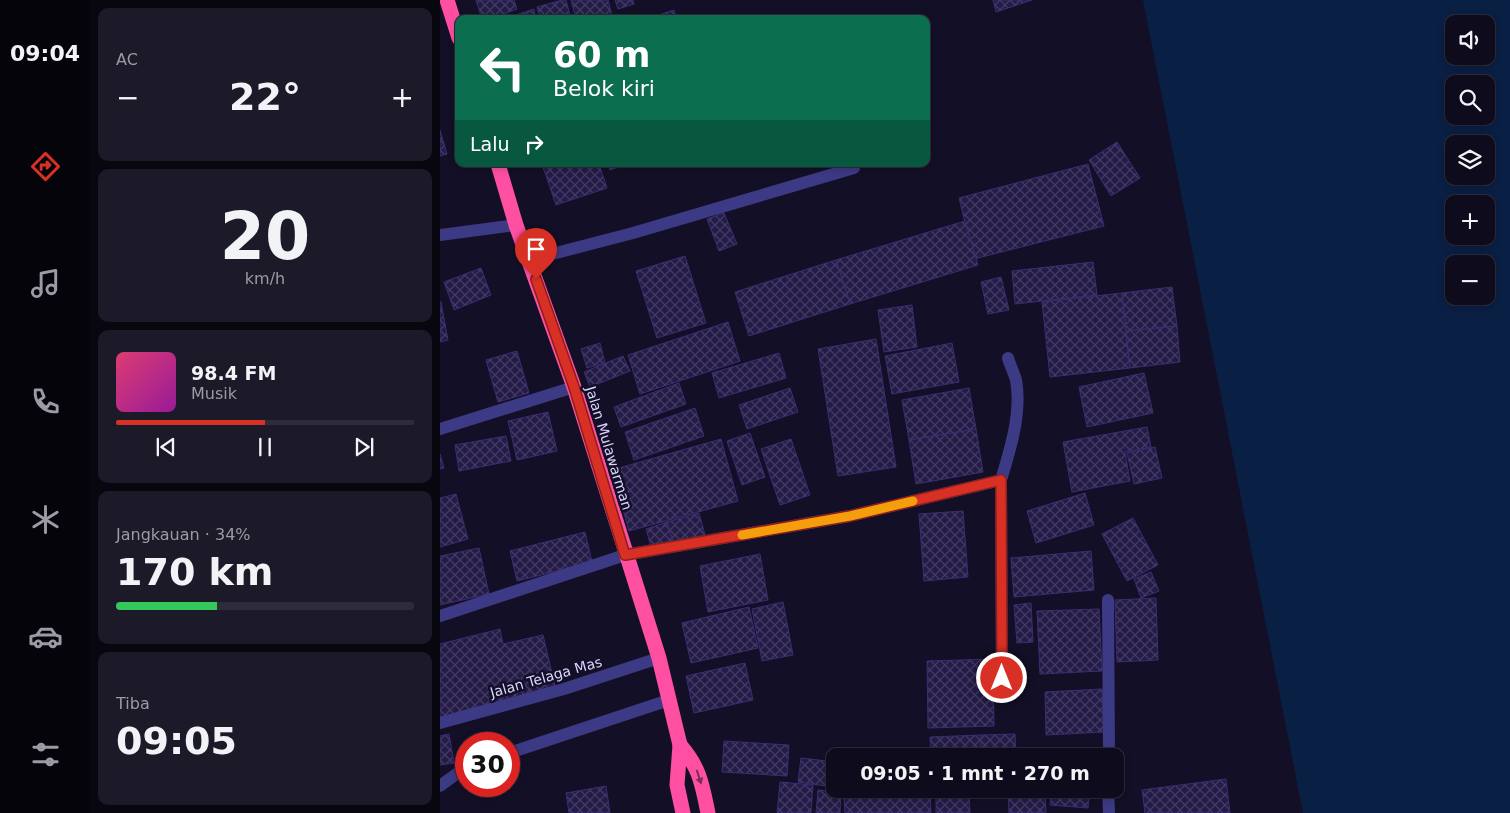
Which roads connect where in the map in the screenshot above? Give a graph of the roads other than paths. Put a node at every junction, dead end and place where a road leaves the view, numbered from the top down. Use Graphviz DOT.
graph roads {
  1 [pos="447,0"];
  2 [pos="455,25"];
  3 [pos="499,167"];
  4 [pos="854,168"];
  5 [pos="516,225"];
  6 [pos="440,235"];
  7 [pos="529,260"];
  8 [pos="1008,358"];
  9 [pos="574,387"];
  10 [pos="440,429"];
  11 [pos="1001,480"];
  12 [pos="625,555"];
  13 [pos="1108,600"];
  14 [pos="440,616"];
  15 [pos="659,658"];
  16 [pos="1002,697"];
  17 [pos="669,700"];
  18 [pos="440,723"];
  19 [pos="680,745"];
  20 [pos="1109,748"];
  21 [pos="520,749"];
  22 [pos="455,775"];
  23 [pos="440,786"];
  24 [pos="1108,798"];
  25 [pos="683,813"];
  26 [pos="708,813"];
  27 [pos="1109,813"];
  1 -- 2 [label="highway"];
  3 -- 5 [label="highway, Jalan Mulawarman"];
  4 -- 7 [label="street"];
  5 -- 6 [label="street"];
  5 -- 7 [label="highway, Jalan Mulawarman"];
  7 -- 9 [label="highway, Jalan Mulawarman"];
  8 -- 11 [label="street"];
  9 -- 10 [label="street"];
  9 -- 12 [label="highway, Jalan Mulawarman"];
  11 -- 12 [label="street"];
  11 -- 16 [label="street"];
  12 -- 14 [label="street"];
  12 -- 15 [label="highway, Jalan Mulawarman"];
  13 -- 20 [label="street"];
  15 -- 17 [label="highway, Jalan Mulawarman"];
  15 -- 18 [label="street, Jalan Telaga Mas"];
  17 -- 19 [label="highway, Jalan Mulawarman"];
  17 -- 21 [label="street"];
  19 -- 25 [label="highway, Jalan Mulawarman"];
  19 -- 26 [label="highway, Jalan Mulawarman, one-way"];
  22 -- 23 [label="street"];
  24 -- 27 [label="street"];
}
